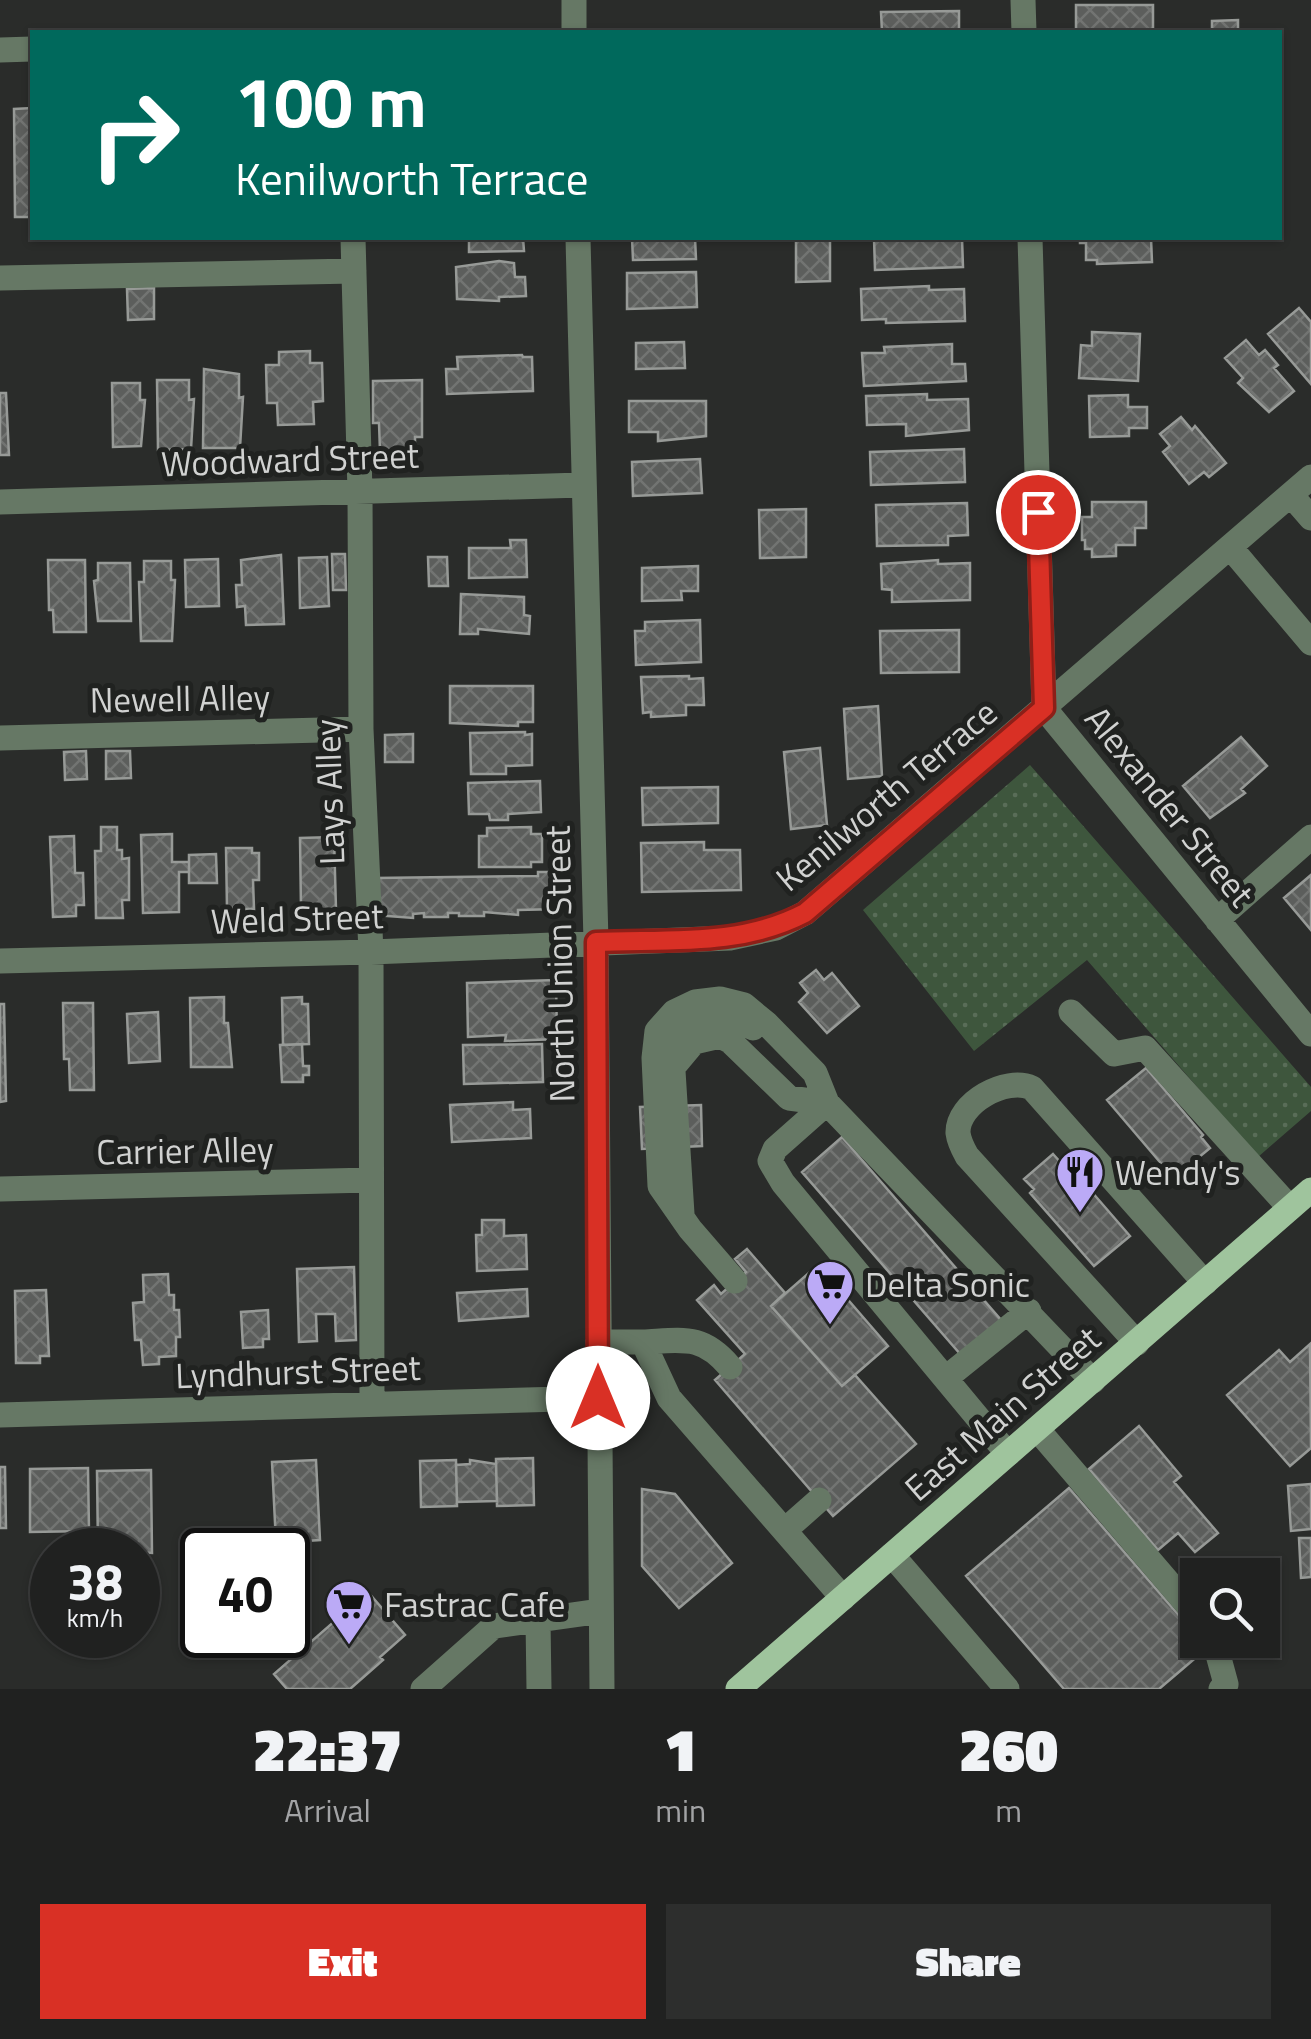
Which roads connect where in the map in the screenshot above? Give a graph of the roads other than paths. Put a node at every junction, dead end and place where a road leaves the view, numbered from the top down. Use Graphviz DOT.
graph roads {
  1 [pos="574,0"];
  2 [pos="1022,0"];
  3 [pos="574,30"];
  4 [pos="1024,30"];
  5 [pos="30,49"];
  6 [pos="0,50"];
  7 [pos="353,240"];
  8 [pos="578,240"];
  9 [pos="1030,240"];
  10 [pos="354,270"];
  11 [pos="0,278"];
  12 [pos="1311,477"];
  13 [pos="582,485"];
  14 [pos="360,492"];
  15 [pos="1290,494"];
  16 [pos="0,502"];
  17 [pos="1311,518"];
  18 [pos="1230,548"];
  19 [pos="1311,643"];
  20 [pos="1044,708"];
  21 [pos="361,729"];
  22 [pos="0,738"];
  23 [pos="1311,837"];
  24 [pos="1218,920"];
  25 [pos="596,942"];
  26 [pos="371,952"];
  27 [pos="0,961"];
  28 [pos="1071,1012"];
  29 [pos="1311,1034"];
  30 [pos="826,1102"];
  31 [pos="372,1180"];
  32 [pos="0,1189"];
  33 [pos="1311,1190"];
  34 [pos="1290,1208"];
  35 [pos="682,1214"];
  36 [pos="735,1281"];
  37 [pos="1205,1284"];
  38 [pos="1029,1311"];
  39 [pos="598,1342"];
  40 [pos="643,1342"];
  41 [pos="1137,1343"];
  42 [pos="730,1367"];
  43 [pos="946,1378"];
  44 [pos="1093,1381"];
  45 [pos="598,1398"];
  46 [pos="372,1404"];
  47 [pos="0,1415"];
  48 [pos="1037,1429"];
  49 [pos="1008,1454"];
  50 [pos="819,1500"];
  51 [pos="784,1530"];
  52 [pos="892,1554"];
  53 [pos="1180,1596"];
  54 [pos="843,1598"];
  55 [pos="601,1611"];
  56 [pos="538,1620"];
  57 [pos="1219,1658"];
  58 [pos="423,1689"];
  59 [pos="538,1689"];
  60 [pos="602,1689"];
  61 [pos="738,1689"];
  62 [pos="1008,1689"];
  63 [pos="1221,1689"];
  1 -- 3 [label="street"];
  2 -- 4 [label="street"];
  5 -- 6 [label="street"];
  7 -- 10 [label="street, Lays Alley"];
  8 -- 13 [label="street, North Union Street"];
  9 -- 20 [label="street, Alexander Street"];
  10 -- 11 [label="street"];
  10 -- 14 [label="street, Lays Alley"];
  12 -- 15 [label="street, Kenilworth Terrace"];
  13 -- 14 [label="street, Woodward Street"];
  13 -- 25 [label="street, North Union Street"];
  14 -- 16 [label="street, Woodward Street"];
  14 -- 21 [label="street, Lays Alley"];
  15 -- 17 [label="street"];
  15 -- 18 [label="street, Kenilworth Terrace"];
  18 -- 19 [label="street"];
  18 -- 20 [label="street, Kenilworth Terrace"];
  20 -- 24 [label="street, Alexander Street"];
  20 -- 25 [label="street, Kenilworth Terrace"];
  21 -- 22 [label="street, Newell Alley"];
  21 -- 26 [label="street, Lays Alley"];
  23 -- 24 [label="street"];
  24 -- 29 [label="street, Alexander Street"];
  25 -- 26 [label="street, Weld Street"];
  25 -- 39 [label="street, North Union Street"];
  26 -- 27 [label="street, Weld Street"];
  26 -- 31 [label="street, Lays Alley"];
  28 -- 34 [label="street"];
  30 -- 35 [label="street"];
  30 -- 35 [label="street"];
  30 -- 38 [label="street"];
  30 -- 43 [label="street"];
  31 -- 32 [label="street, Carrier Alley"];
  31 -- 46 [label="street, Lays Alley"];
  33 -- 34 [label="main road, East Main Street"];
  34 -- 37 [label="main road, East Main Street"];
  35 -- 36 [label="street"];
  37 -- 41 [label="main road, East Main Street"];
  37 -- 41 [label="street"];
  38 -- 43 [label="street"];
  38 -- 44 [label="street"];
  39 -- 40 [label="street"];
  39 -- 45 [label="street, North Union Street"];
  40 -- 42 [label="street"];
  40 -- 51 [label="street"];
  41 -- 44 [label="main road, East Main Street"];
  43 -- 49 [label="street"];
  44 -- 48 [label="main road, East Main Street"];
  45 -- 46 [label="street, Lyndhurst Street"];
  45 -- 55 [label="street, North Union Street"];
  46 -- 47 [label="street, Lyndhurst Street"];
  48 -- 49 [label="main road, East Main Street"];
  48 -- 53 [label="street"];
  49 -- 52 [label="main road, East Main Street"];
  50 -- 51 [label="street"];
  51 -- 54 [label="street"];
  52 -- 54 [label="main road, East Main Street"];
  52 -- 62 [label="street"];
  54 -- 61 [label="main road, East Main Street"];
  55 -- 56 [label="street"];
  55 -- 60 [label="street, North Union Street"];
  56 -- 58 [label="street"];
  56 -- 59 [label="street"];
  57 -- 63 [label="street"];
}
